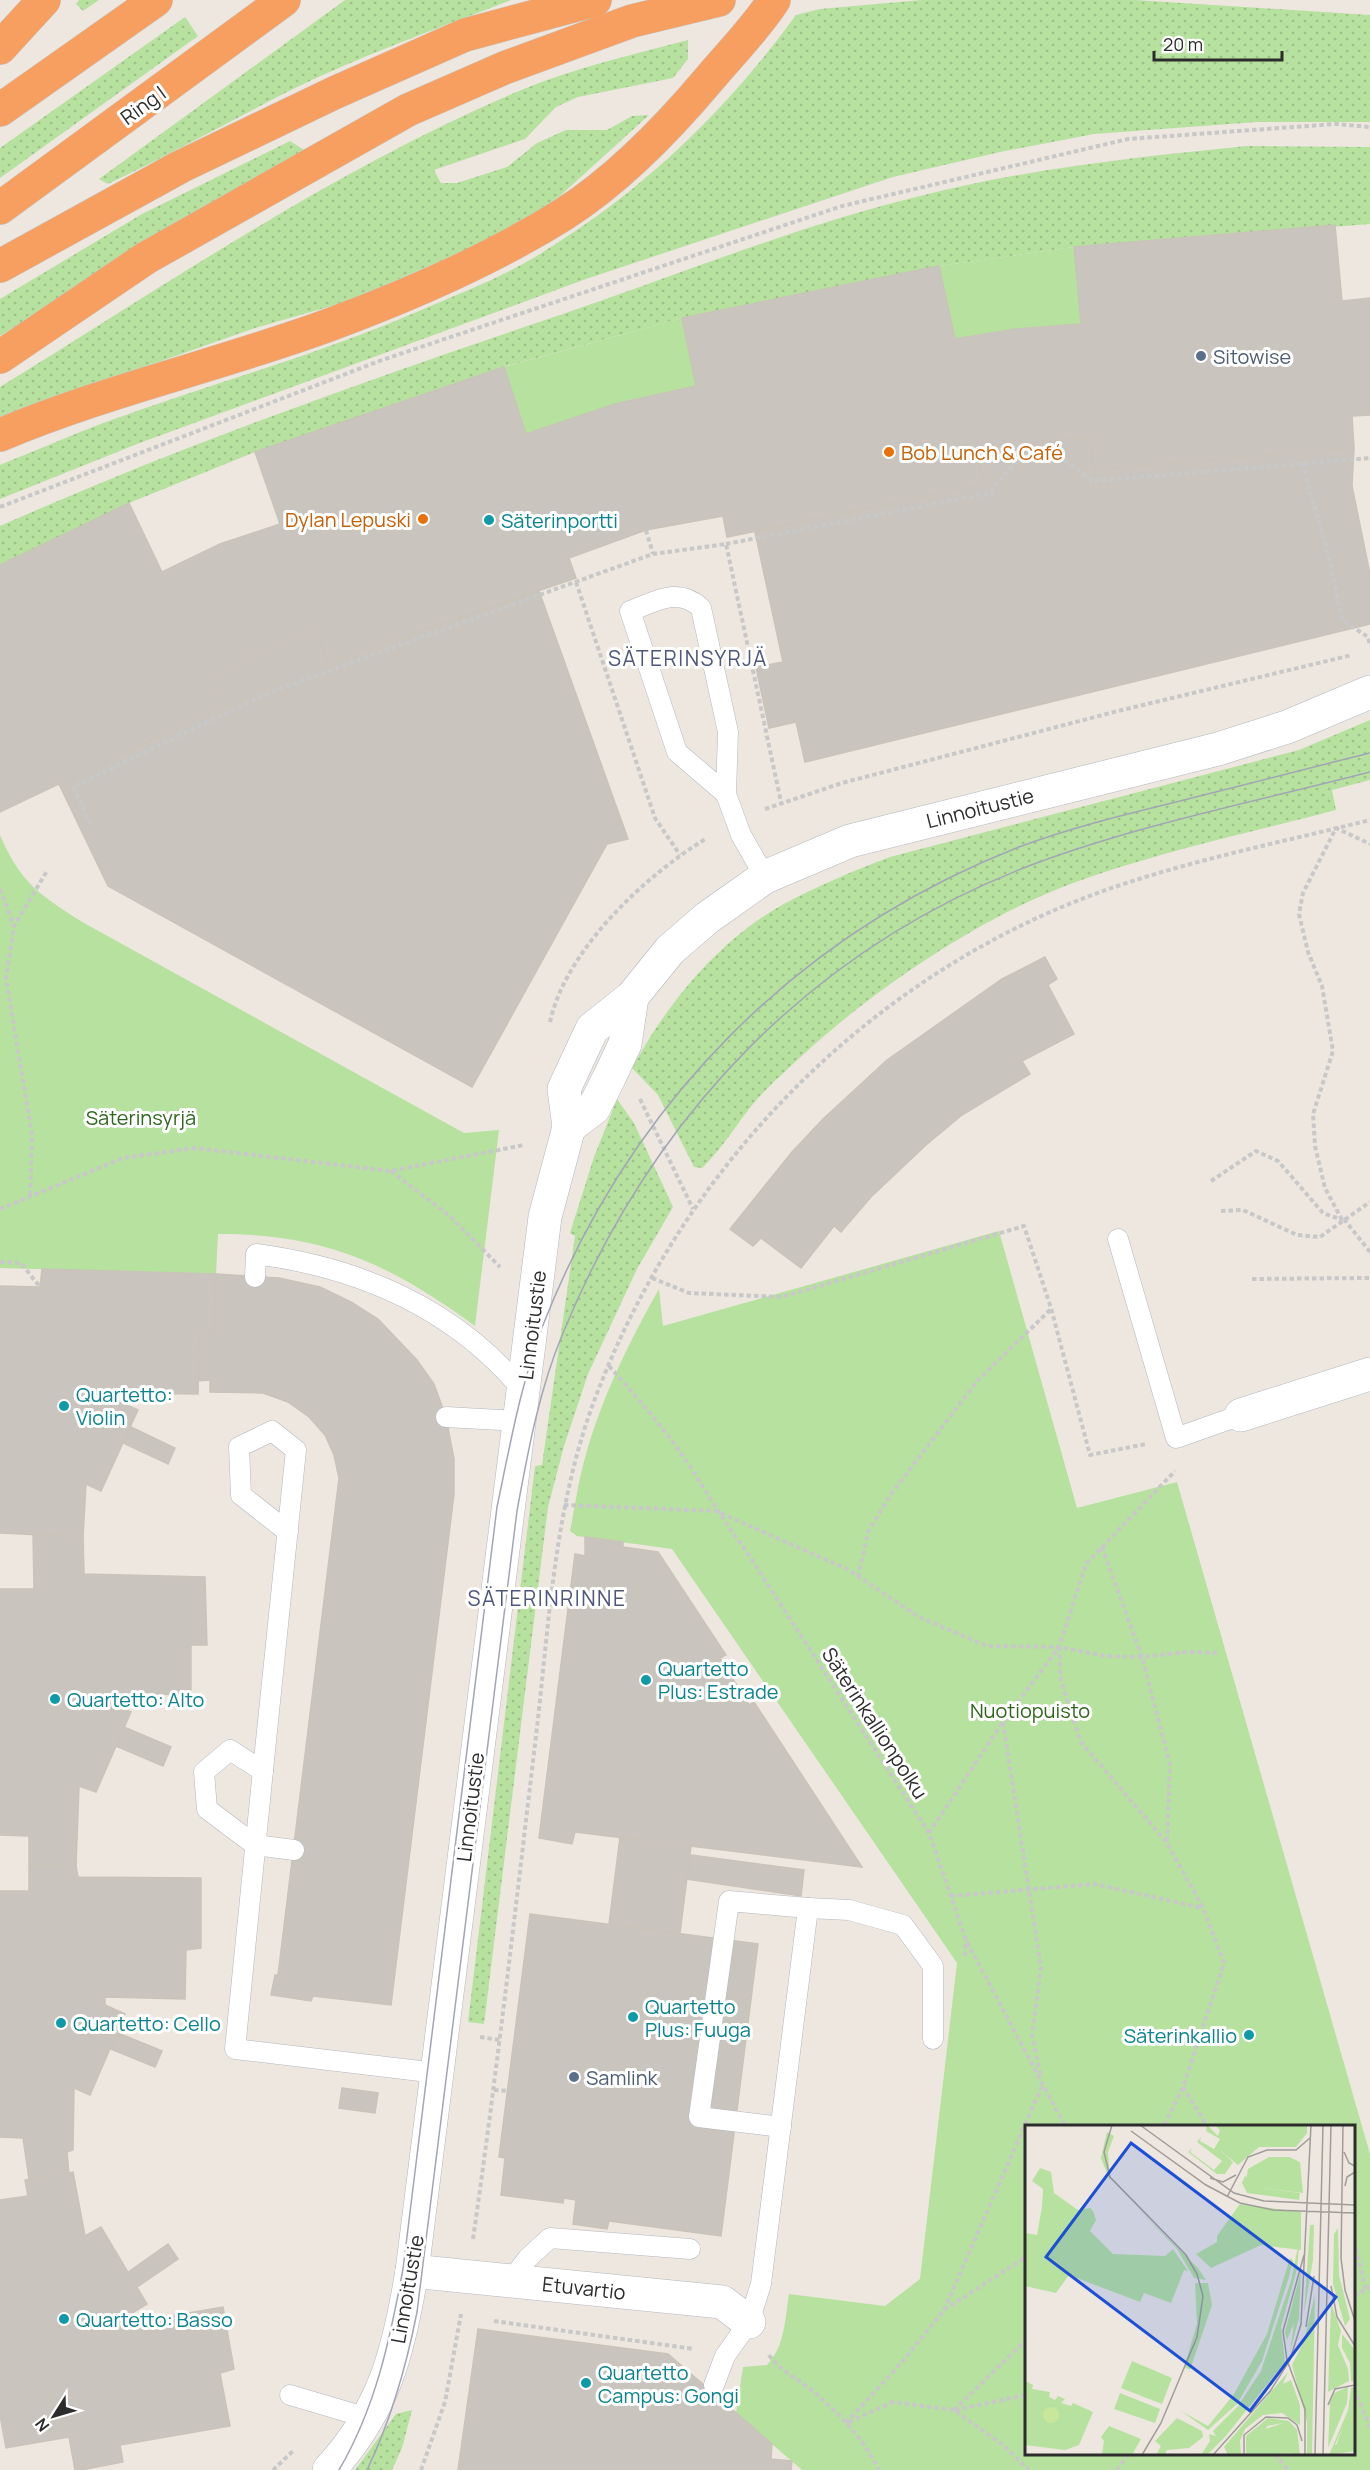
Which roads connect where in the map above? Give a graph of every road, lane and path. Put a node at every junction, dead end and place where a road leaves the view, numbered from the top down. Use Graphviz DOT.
graph roads {
  1 [pos="44,0"];
  2 [pos="156,0"];
  3 [pos="284,0"];
  4 [pos="595,0"];
  5 [pos="719,0"];
  6 [pos="774,0"];
  7 [pos="0,48"];
  8 [pos="0,110"];
  9 [pos="1370,127"];
  10 [pos="0,208"];
  11 [pos="0,267"];
  12 [pos="0,357"];
  13 [pos="0,435"];
  14 [pos="1370,458"];
  15 [pos="1302,463"];
  16 [pos="0,507"];
  17 [pos="646,530"];
  18 [pos="726,544"];
  19 [pos="653,554"];
  20 [pos="576,582"];
  21 [pos="1370,645"];
  22 [pos="1360,652"];
  23 [pos="1370,692"];
  24 [pos="842,783"];
  25 [pos="726,794"];
  26 [pos="781,802"];
  27 [pos="1370,820"];
  28 [pos="91,825"];
  29 [pos="1336,828"];
  30 [pos="1370,844"];
  31 [pos="680,855"];
  32 [pos="47,871"];
  33 [pos="765,877"];
  34 [pos="0,889"];
  35 [pos="14,926"];
  36 [pos="524,1145"];
  37 [pos="390,1171"];
  38 [pos="1211,1180"];
  39 [pos="30,1195"];
  40 [pos="1370,1202"];
  41 [pos="0,1209"];
  42 [pos="1221,1210"];
  43 [pos="1343,1219"];
  44 [pos="1118,1239"];
  45 [pos="1370,1252"];
  46 [pos="0,1263"];
  47 [pos="507,1274"];
  48 [pos="255,1276"];
  49 [pos="652,1278"];
  50 [pos="1370,1278"];
  51 [pos="1252,1279"];
  52 [pos="40,1287"];
  53 [pos="1051,1308"];
  54 [pos="609,1366"];
  55 [pos="1370,1374"];
  56 [pos="522,1407"];
  57 [pos="1241,1415"];
  58 [pos="446,1417"];
  59 [pos="1176,1438"];
  60 [pos="1184,1468"];
  61 [pos="564,1505"];
  62 [pos="716,1511"];
  63 [pos="288,1532"];
  64 [pos="1102,1547"];
  65 [pos="858,1577"];
  66 [pos="1059,1647"];
  67 [pos="1218,1653"];
  68 [pos="1142,1657"];
  69 [pos="1003,1722"];
  70 [pos="263,1771"];
  71 [pos="929,1833"];
  72 [pos="1167,1843"];
  73 [pos="255,1845"];
  74 [pos="294,1850"];
  75 [pos="1028,1890"];
  76 [pos="951,1896"];
  77 [pos="808,1908"];
  78 [pos="1203,1908"];
  79 [pos="933,2039"];
  80 [pos="437,2073"];
  81 [pos="1042,2085"];
  82 [pos="1183,2087"];
  83 [pos="494,2090"];
  84 [pos="508,2091"];
  85 [pos="1064,2125"];
  86 [pos="1165,2125"];
  87 [pos="1206,2125"];
  88 [pos="781,2127"];
  89 [pos="1355,2247"];
  90 [pos="690,2249"];
  91 [pos="1025,2258"];
  92 [pos="412,2271"];
  93 [pos="468,2276"];
  94 [pos="511,2280"];
  95 [pos="1368,2289"];
  96 [pos="944,2310"];
  97 [pos="460,2317"];
  98 [pos="472,2318"];
  99 [pos="483,2320"];
  100 [pos="749,2322"];
  101 [pos="1025,2341"];
  102 [pos="725,2356"];
  103 [pos="714,2385"];
  104 [pos="1355,2393"];
  105 [pos="290,2395"];
  106 [pos="1025,2395"];
  107 [pos="954,2410"];
  108 [pos="368,2418"];
  109 [pos="846,2423"];
  110 [pos="1370,2427"];
  111 [pos="1127,2455"];
  112 [pos="1276,2455"];
  113 [pos="329,2470"];
  114 [pos="421,2470"];
  115 [pos="879,2470"];
  116 [pos="1029,2470"];
  117 [pos="1117,2470"];
  118 [pos="1288,2470"];
  1 -- 7 [label="highway"];
  2 -- 8 [label="highway"];
  3 -- 10 [label="highway, Ring I"];
  4 -- 11 [label="highway"];
  5 -- 12 [label="highway"];
  6 -- 13 [label="highway"];
  9 -- 16 [label="path"];
  14 -- 15 [label="path"];
  15 -- 18 [label="path"];
  15 -- 21 [label="path"];
  17 -- 19 [label="path"];
  18 -- 19 [label="path"];
  18 -- 26 [label="path"];
  19 -- 20 [label="path"];
  20 -- 28 [label="path"];
  20 -- 31 [label="path"];
  22 -- 24 [label="path"];
  23 -- 33 [label="street, Linnoitustie"];
  25 -- 25 [label="lane"];
  25 -- 33 [label="lane"];
  27 -- 29 [label="path"];
  29 -- 30 [label="path"];
  29 -- 43 [label="path"];
  29 -- 49 [label="path"];
  32 -- 35 [label="path"];
  33 -- 56 [label="street, Linnoitustie"];
  34 -- 35 [label="path"];
  35 -- 39 [label="path"];
  36 -- 37 [label="path"];
  37 -- 39 [label="path"];
  37 -- 47 [label="path"];
  38 -- 43 [label="path"];
  39 -- 41 [label="path"];
  40 -- 43 [label="path"];
  42 -- 43 [label="path"];
  43 -- 45 [label="path"];
  44 -- 59 [label="lane"];
  46 -- 52 [label="path"];
  48 -- 56 [label="lane"];
  49 -- 53 [label="path"];
  49 -- 54 [label="path"];
  50 -- 51 [label="path"];
  53 -- 59 [label="path"];
  53 -- 65 [label="path"];
  54 -- 61 [label="path"];
  54 -- 62 [label="path, Säterinkallionpolku"];
  55 -- 57 [label="street"];
  56 -- 58 [label="lane"];
  56 -- 80 [label="street, Linnoitustie"];
  57 -- 59 [label="lane"];
  60 -- 64 [label="path"];
  61 -- 62 [label="path"];
  61 -- 83 [label="path"];
  62 -- 65 [label="path"];
  62 -- 71 [label="path, Säterinkallionpolku"];
  63 -- 63 [label="lane"];
  63 -- 70 [label="lane"];
  64 -- 66 [label="path"];
  64 -- 68 [label="path"];
  65 -- 66 [label="path"];
  66 -- 68 [label="path"];
  66 -- 69 [label="path"];
  66 -- 72 [label="path"];
  67 -- 68 [label="path"];
  68 -- 72 [label="path"];
  69 -- 71 [label="path"];
  69 -- 75 [label="path"];
  70 -- 73 [label="lane"];
  70 -- 73 [label="lane"];
  71 -- 76 [label="path, Säterinkallionpolku"];
  72 -- 78 [label="path"];
  73 -- 74 [label="lane"];
  73 -- 80 [label="lane"];
  75 -- 76 [label="path"];
  75 -- 78 [label="path"];
  75 -- 81 [label="path"];
  76 -- 81 [label="path, Säterinkallionpolku"];
  77 -- 79 [label="lane"];
  77 -- 88 [label="lane"];
  77 -- 88 [label="lane"];
  78 -- 82 [label="path"];
  80 -- 92 [label="street, Linnoitustie"];
  81 -- 85 [label="path, Säterinkallionpolku"];
  81 -- 96 [label="path"];
  82 -- 86 [label="path"];
  82 -- 87 [label="path"];
  83 -- 84 [label="path"];
  83 -- 93 [label="path"];
  88 -- 100 [label="lane"];
  89 -- 95 [label="path"];
  90 -- 94 [label="lane"];
  91 -- 96 [label="path"];
  92 -- 93 [label="street, Etuvartio"];
  92 -- 108 [label="street, Linnoitustie"];
  93 -- 94 [label="street, Etuvartio"];
  93 -- 97 [label="path"];
  94 -- 100 [label="street, Etuvartio"];
  96 -- 109 [label="path"];
  97 -- 98 [label="path"];
  97 -- 114 [label="path"];
  99 -- 102 [label="path"];
  100 -- 102 [label="lane"];
  100 -- 109 [label="path"];
  101 -- 107 [label="path"];
  102 -- 103 [label="lane"];
  104 -- 110 [label="path"];
  105 -- 108 [label="lane"];
  106 -- 107 [label="path"];
  107 -- 109 [label="path"];
  107 -- 116 [label="path"];
  108 -- 113 [label="street, Linnoitustie"];
  109 -- 115 [label="path"];
  111 -- 117 [label="path"];
  112 -- 118 [label="path"];
}
